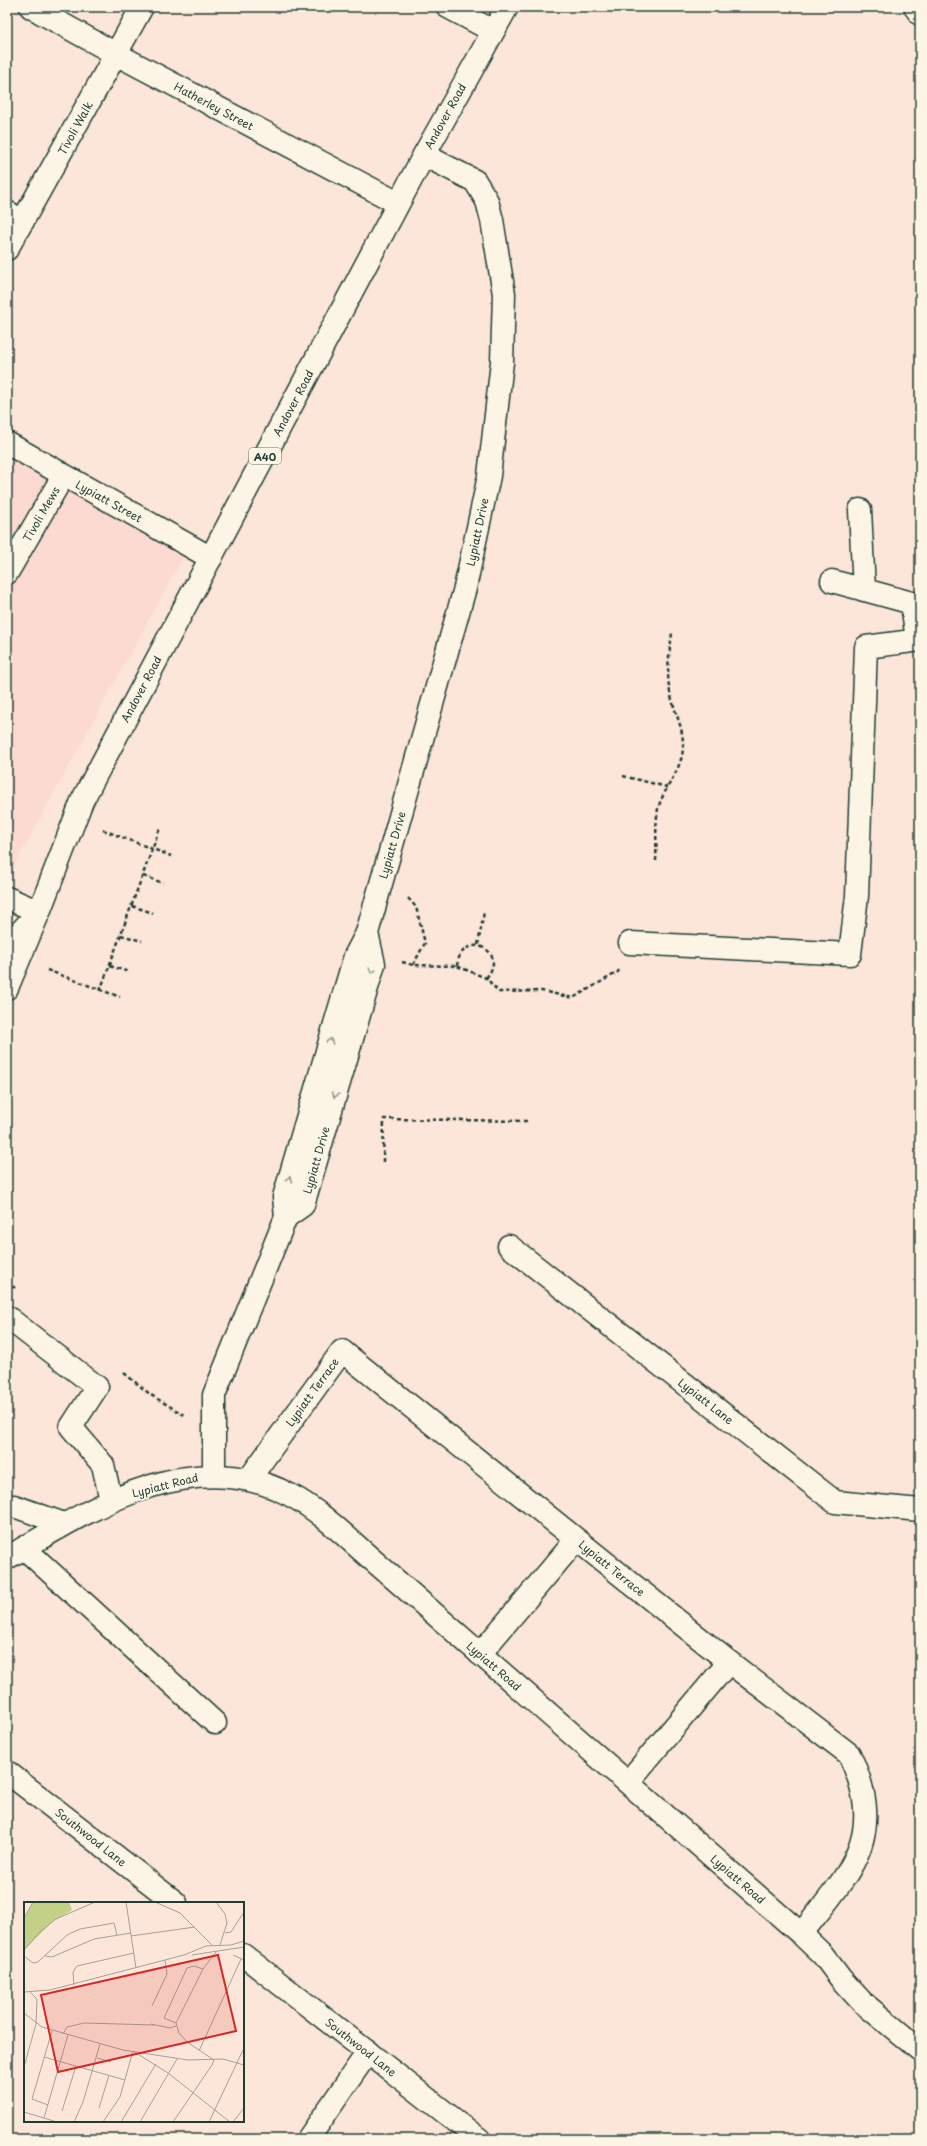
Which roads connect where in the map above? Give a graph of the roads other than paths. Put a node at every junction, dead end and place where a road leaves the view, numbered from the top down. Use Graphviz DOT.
graph roads {
  1 [pos="31,7"];
  2 [pos="142,7"];
  3 [pos="448,7"];
  4 [pos="507,7"];
  5 [pos="915,7"];
  6 [pos="920,14"];
  7 [pos="493,31"];
  8 [pos="116,54"];
  9 [pos="424,155"];
  10 [pos="398,203"];
  11 [pos="15,216"];
  12 [pos="7,249"];
  13 [pos="7,443"];
  14 [pos="63,476"];
  15 [pos="860,510"];
  16 [pos="211,558"];
  17 [pos="7,573"];
  18 [pos="832,581"];
  19 [pos="864,590"];
  20 [pos="919,640"];
  21 [pos="7,898"];
  22 [pos="39,912"];
  23 [pos="630,943"];
  24 [pos="13,953"];
  25 [pos="7,988"];
  26 [pos="509,1246"];
  27 [pos="7,1317"];
  28 [pos="214,1475"];
  29 [pos="249,1479"];
  30 [pos="111,1500"];
  31 [pos="14,1506"];
  32 [pos="920,1510"];
  33 [pos="64,1524"];
  34 [pos="576,1540"];
  35 [pos="15,1553"];
  36 [pos="480,1654"];
  37 [pos="729,1662"];
  38 [pos="214,1723"];
  39 [pos="7,1772"];
  40 [pos="628,1782"];
  41 [pos="175,1902"];
  42 [pos="802,1934"];
  43 [pos="244,1956"];
  44 [pos="920,2048"];
  45 [pos="368,2052"];
  46 [pos="308,2139"];
  47 [pos="479,2139"];
  1 -- 8 [label="main road, Hatherley Street"];
  2 -- 8 [label="main road, Tivoli Walk"];
  3 -- 7 [label="main road"];
  4 -- 7 [label="main road, Andover Road / A40"];
  5 -- 6 [label="main road"];
  7 -- 9 [label="main road, Andover Road / A40"];
  8 -- 10 [label="main road, Hatherley Street"];
  8 -- 11 [label="main road, Tivoli Walk"];
  9 -- 10 [label="main road, Andover Road / A40"];
  9 -- 28 [label="main road, Lypiatt Drive"];
  10 -- 16 [label="main road, Andover Road / A40"];
  11 -- 12 [label="main road, Tivoli Walk"];
  13 -- 14 [label="main road, Lypiatt Street"];
  14 -- 16 [label="main road, Lypiatt Street"];
  14 -- 17 [label="main road, Tivoli Mews"];
  15 -- 19 [label="main road"];
  16 -- 22 [label="main road, Andover Road / A40"];
  18 -- 19 [label="main road"];
  19 -- 20 [label="main road"];
  20 -- 23 [label="main road"];
  21 -- 22 [label="main road"];
  22 -- 24 [label="main road, Andover Road / A40"];
  24 -- 25 [label="main road, Andover Road / A40"];
  26 -- 32 [label="main road, Lypiatt Lane"];
  27 -- 30 [label="main road"];
  28 -- 29 [label="main road, Lypiatt Road"];
  28 -- 30 [label="main road, Lypiatt Road"];
  29 -- 34 [label="main road, Lypiatt Terrace"];
  29 -- 36 [label="main road, Lypiatt Road"];
  30 -- 33 [label="main road, Lypiatt Road"];
  31 -- 33 [label="main road"];
  33 -- 35 [label="main road, Lypiatt Road"];
  34 -- 36 [label="main road"];
  34 -- 37 [label="main road, Lypiatt Terrace"];
  35 -- 38 [label="main road"];
  36 -- 40 [label="main road, Lypiatt Road"];
  37 -- 40 [label="main road"];
  37 -- 42 [label="main road, Lypiatt Terrace"];
  39 -- 41 [label="main road, Southwood Lane"];
  40 -- 42 [label="main road, Lypiatt Road"];
  42 -- 44 [label="main road, Lypiatt Road"];
  43 -- 45 [label="main road, Southwood Lane"];
  45 -- 46 [label="main road"];
  45 -- 47 [label="main road, Southwood Lane"];
}
